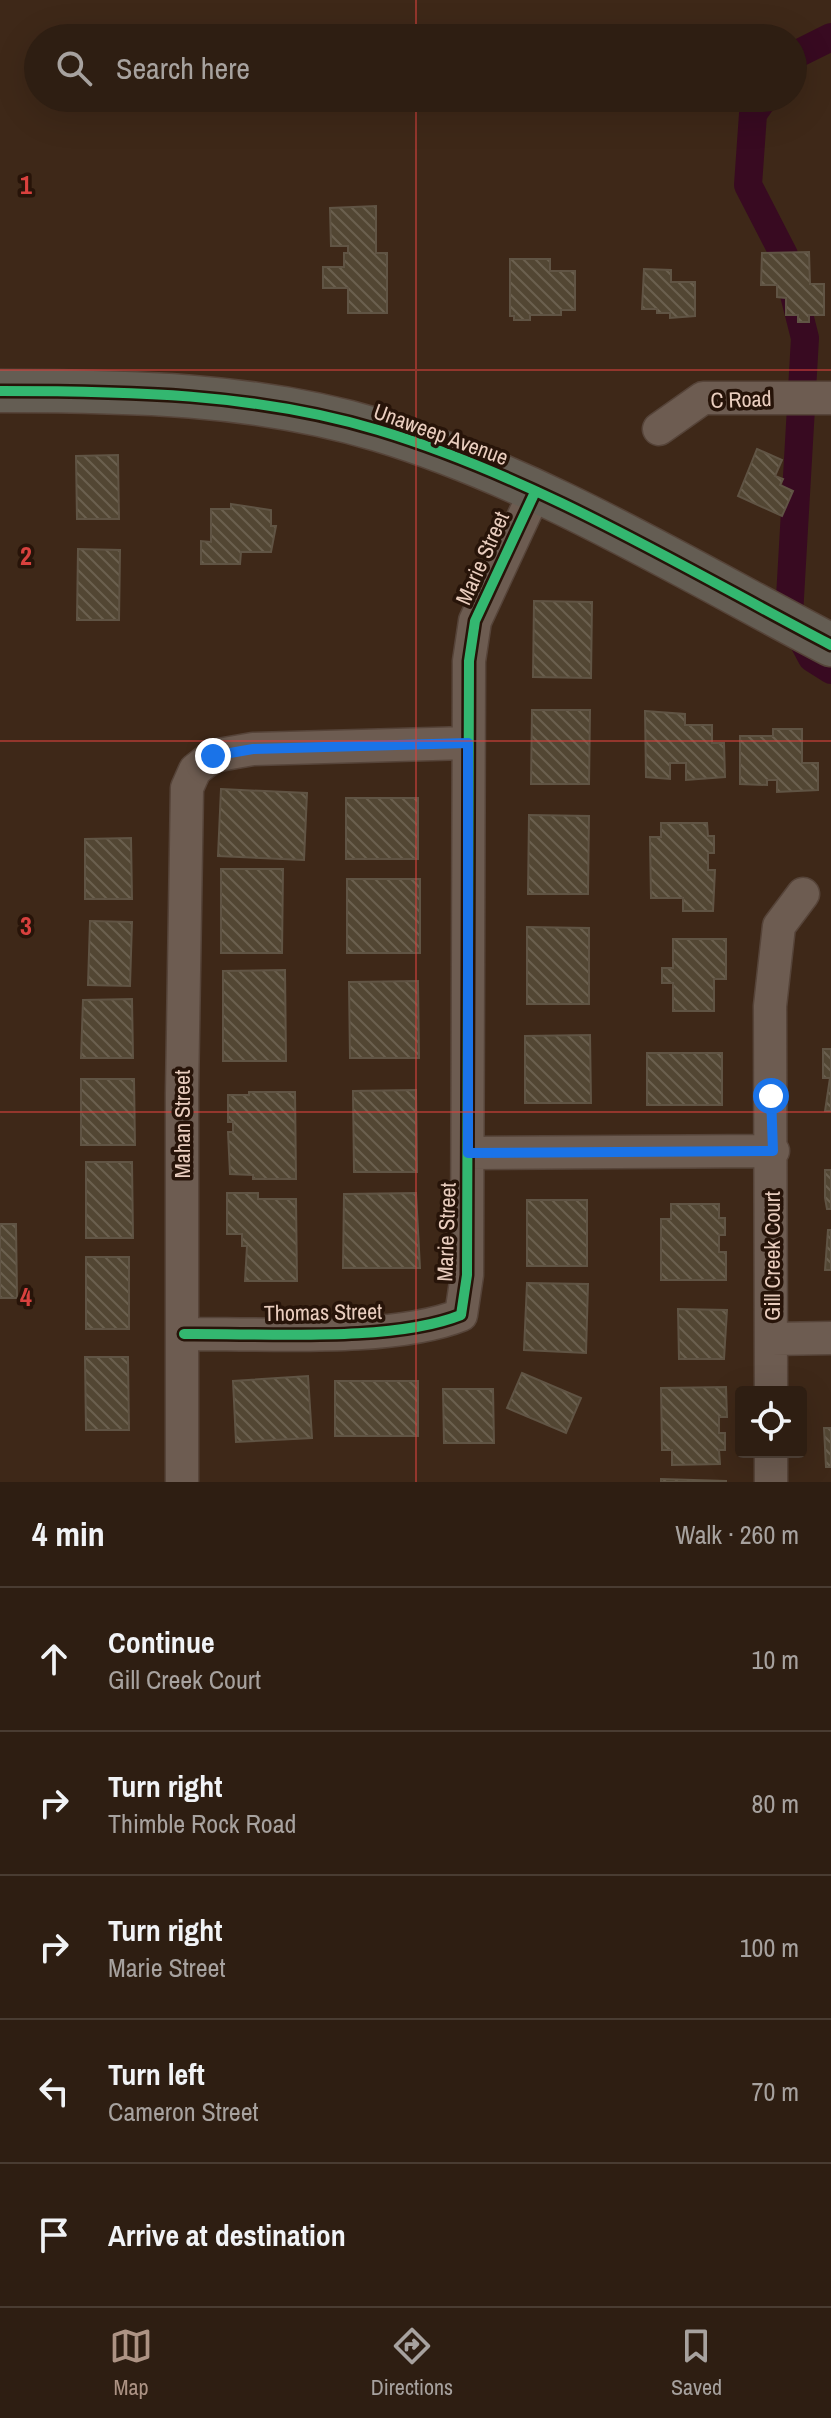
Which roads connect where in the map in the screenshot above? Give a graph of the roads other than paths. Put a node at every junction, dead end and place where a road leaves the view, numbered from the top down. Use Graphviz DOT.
graph roads {
  1 [pos="0,391"];
  2 [pos="831,398"];
  3 [pos="659,429"];
  4 [pos="535,492"];
  5 [pos="831,645"];
  6 [pos="468,743"];
  7 [pos="803,894"];
  8 [pos="773,1151"];
  9 [pos="468,1153"];
  10 [pos="461,1315"];
  11 [pos="184,1334"];
  12 [pos="831,1338"];
  13 [pos="772,1339"];
  14 [pos="771,1386"];
  15 [pos="771,1458"];
  16 [pos="182,1480"];
  17 [pos="771,1482"];
  1 -- 4 [label="main road, Unaweep Avenue"];
  2 -- 3 [label="street, C Road"];
  4 -- 5 [label="main road, Unaweep Avenue"];
  4 -- 6 [label="street, Marie Street"];
  6 -- 9 [label="street, Marie Street"];
  6 -- 11 [label="street, Mahan Street"];
  7 -- 8 [label="street, Gill Creek Court"];
  8 -- 9 [label="street"];
  8 -- 13 [label="street, Gill Creek Court"];
  9 -- 10 [label="street, Marie Street"];
  10 -- 11 [label="street, Thomas Street"];
  11 -- 16 [label="street, Mahan Street"];
  12 -- 13 [label="street"];
  13 -- 14 [label="street, Gill Creek Court"];
  15 -- 17 [label="street"];
}
